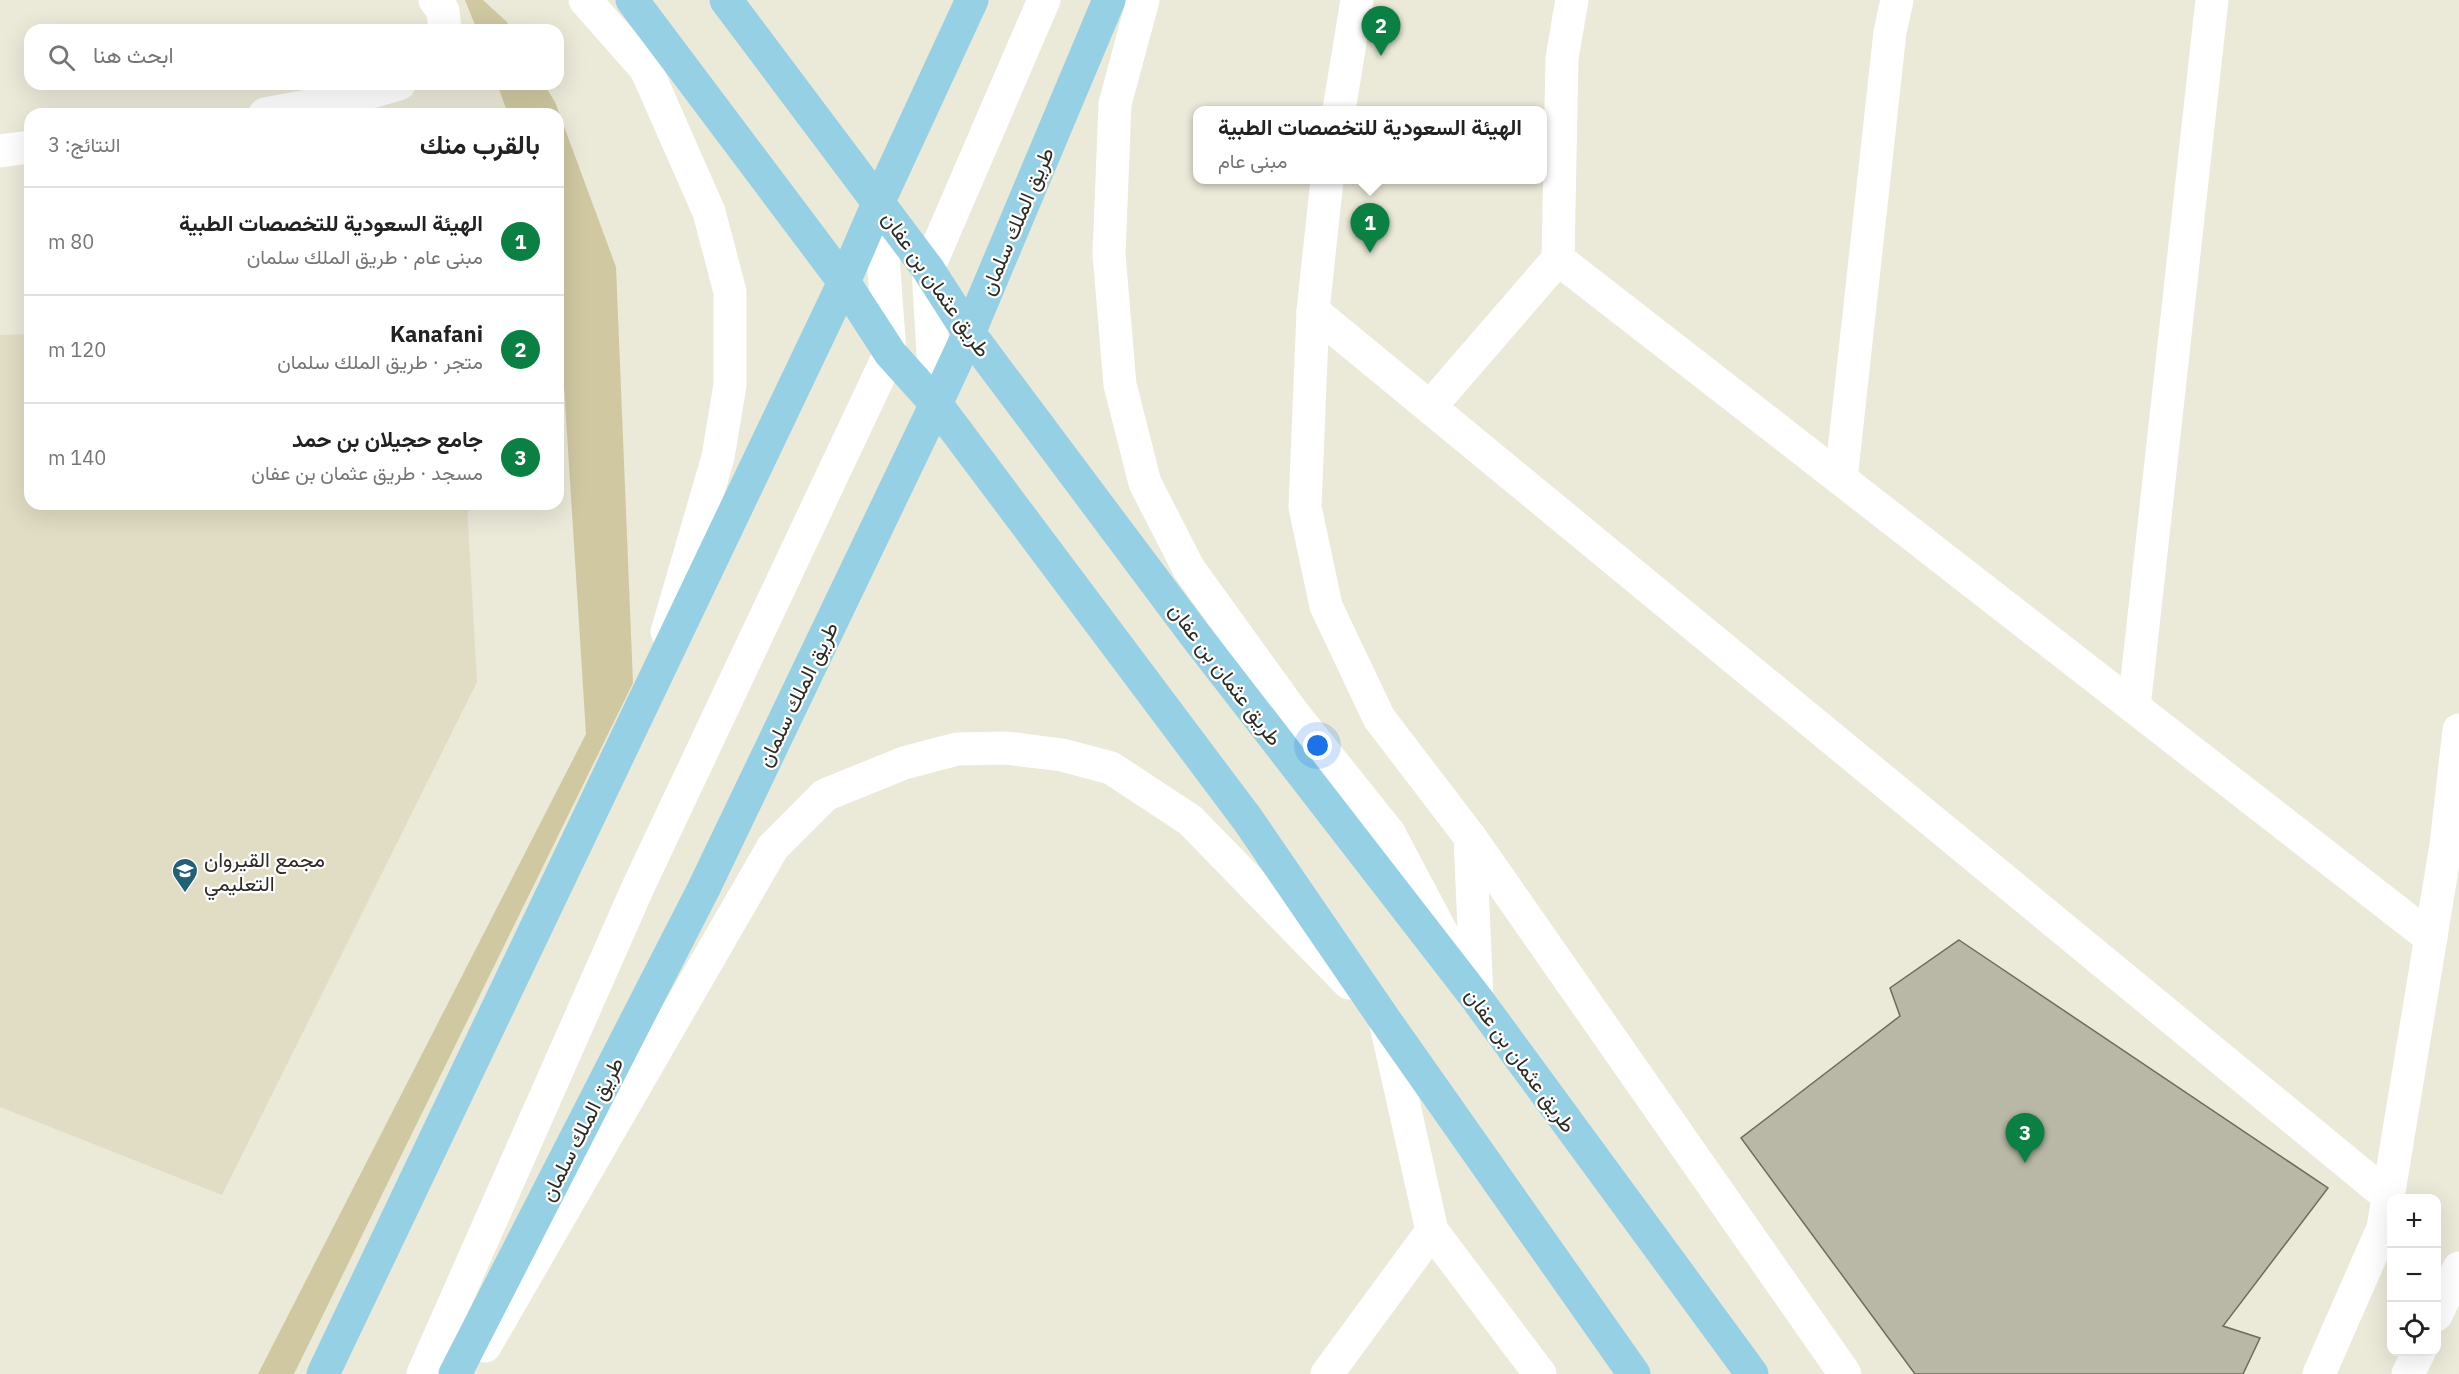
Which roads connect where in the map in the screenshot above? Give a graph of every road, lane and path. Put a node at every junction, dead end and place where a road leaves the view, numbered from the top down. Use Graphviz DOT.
graph roads {
  1 [pos="435,0"];
  2 [pos="585,0"];
  3 [pos="632,0"];
  4 [pos="726,0"];
  5 [pos="972,0"];
  6 [pos="1044,0"];
  7 [pos="1109,0"];
  8 [pos="1143,0"];
  9 [pos="1357,0"];
  10 [pos="1572,0"];
  11 [pos="1897,0"];
  12 [pos="2212,0"];
  13 [pos="444,24"];
  14 [pos="378,90"];
  15 [pos="1340,106"];
  16 [pos="298,108"];
  17 [pos="24,148"];
  18 [pos="0,151"];
  19 [pos="1327,184"];
  20 [pos="879,201"];
  21 [pos="1558,258"];
  22 [pos="928,269"];
  23 [pos="844,282"];
  24 [pos="1313,311"];
  25 [pos="969,333"];
  26 [pos="890,353"];
  27 [pos="936,404"];
  28 [pos="1430,407"];
  29 [pos="1841,479"];
  30 [pos="652,683"];
  31 [pos="2134,707"];
  32 [pos="2459,730"];
  33 [pos="1470,837"];
  34 [pos="2431,938"];
  35 [pos="1477,999"];
  36 [pos="1385,1020"];
  37 [pos="2388,1194"];
  38 [pos="2387,1196"];
  39 [pos="2387,1203"];
  40 [pos="1432,1231"];
  41 [pos="2459,1268"];
  42 [pos="2441,1305"];
  43 [pos="2417,1356"];
  44 [pos="1832,1366"];
  45 [pos="323,1374"];
  46 [pos="423,1374"];
  47 [pos="455,1374"];
  48 [pos="469,1374"];
  49 [pos="1327,1374"];
  50 [pos="1539,1374"];
  51 [pos="1634,1374"];
  52 [pos="1752,1374"];
  53 [pos="2319,1374"];
  54 [pos="2408,1374"];
  1 -- 13 [label="street"];
  2 -- 30 [label="street"];
  3 -- 23 [label="main road"];
  4 -- 20 [label="main road, طريق عثمان بن عفان"];
  5 -- 20 [label="main road"];
  6 -- 22 [label="street"];
  7 -- 25 [label="main road, طريق الملك سلمان"];
  8 -- 35 [label="street"];
  9 -- 15 [label="street"];
  10 -- 21 [label="street"];
  11 -- 29 [label="street"];
  12 -- 31 [label="street"];
  14 -- 16 [label="street"];
  17 -- 18 [label="street"];
  19 -- 24 [label="street"];
  20 -- 22 [label="main road, طريق عثمان بن عفان"];
  20 -- 23 [label="main road"];
  20 -- 26 [label="street"];
  21 -- 28 [label="street"];
  21 -- 29 [label="street"];
  22 -- 25 [label="main road, طريق عثمان بن عفان"];
  22 -- 27 [label="street"];
  23 -- 26 [label="main road"];
  23 -- 30 [label="main road"];
  24 -- 28 [label="street"];
  24 -- 33 [label="street"];
  25 -- 27 [label="main road, طريق الملك سلمان"];
  25 -- 35 [label="main road, طريق عثمان بن عفان"];
  26 -- 27 [label="main road"];
  26 -- 46 [label="street"];
  27 -- 36 [label="main road"];
  27 -- 47 [label="main road, طريق الملك سلمان"];
  28 -- 38 [label="street"];
  29 -- 31 [label="street"];
  30 -- 45 [label="main road"];
  31 -- 34 [label="street"];
  32 -- 34 [label="street"];
  33 -- 35 [label="street"];
  33 -- 44 [label="street"];
  34 -- 37 [label="street"];
  35 -- 52 [label="main road, طريق عثمان بن عفان"];
  36 -- 40 [label="street"];
  36 -- 48 [label="street"];
  36 -- 51 [label="main road"];
  39 -- 53 [label="street"];
  40 -- 49 [label="street"];
  40 -- 50 [label="street"];
  41 -- 42 [label="street"];
  43 -- 54 [label="street"];
}
